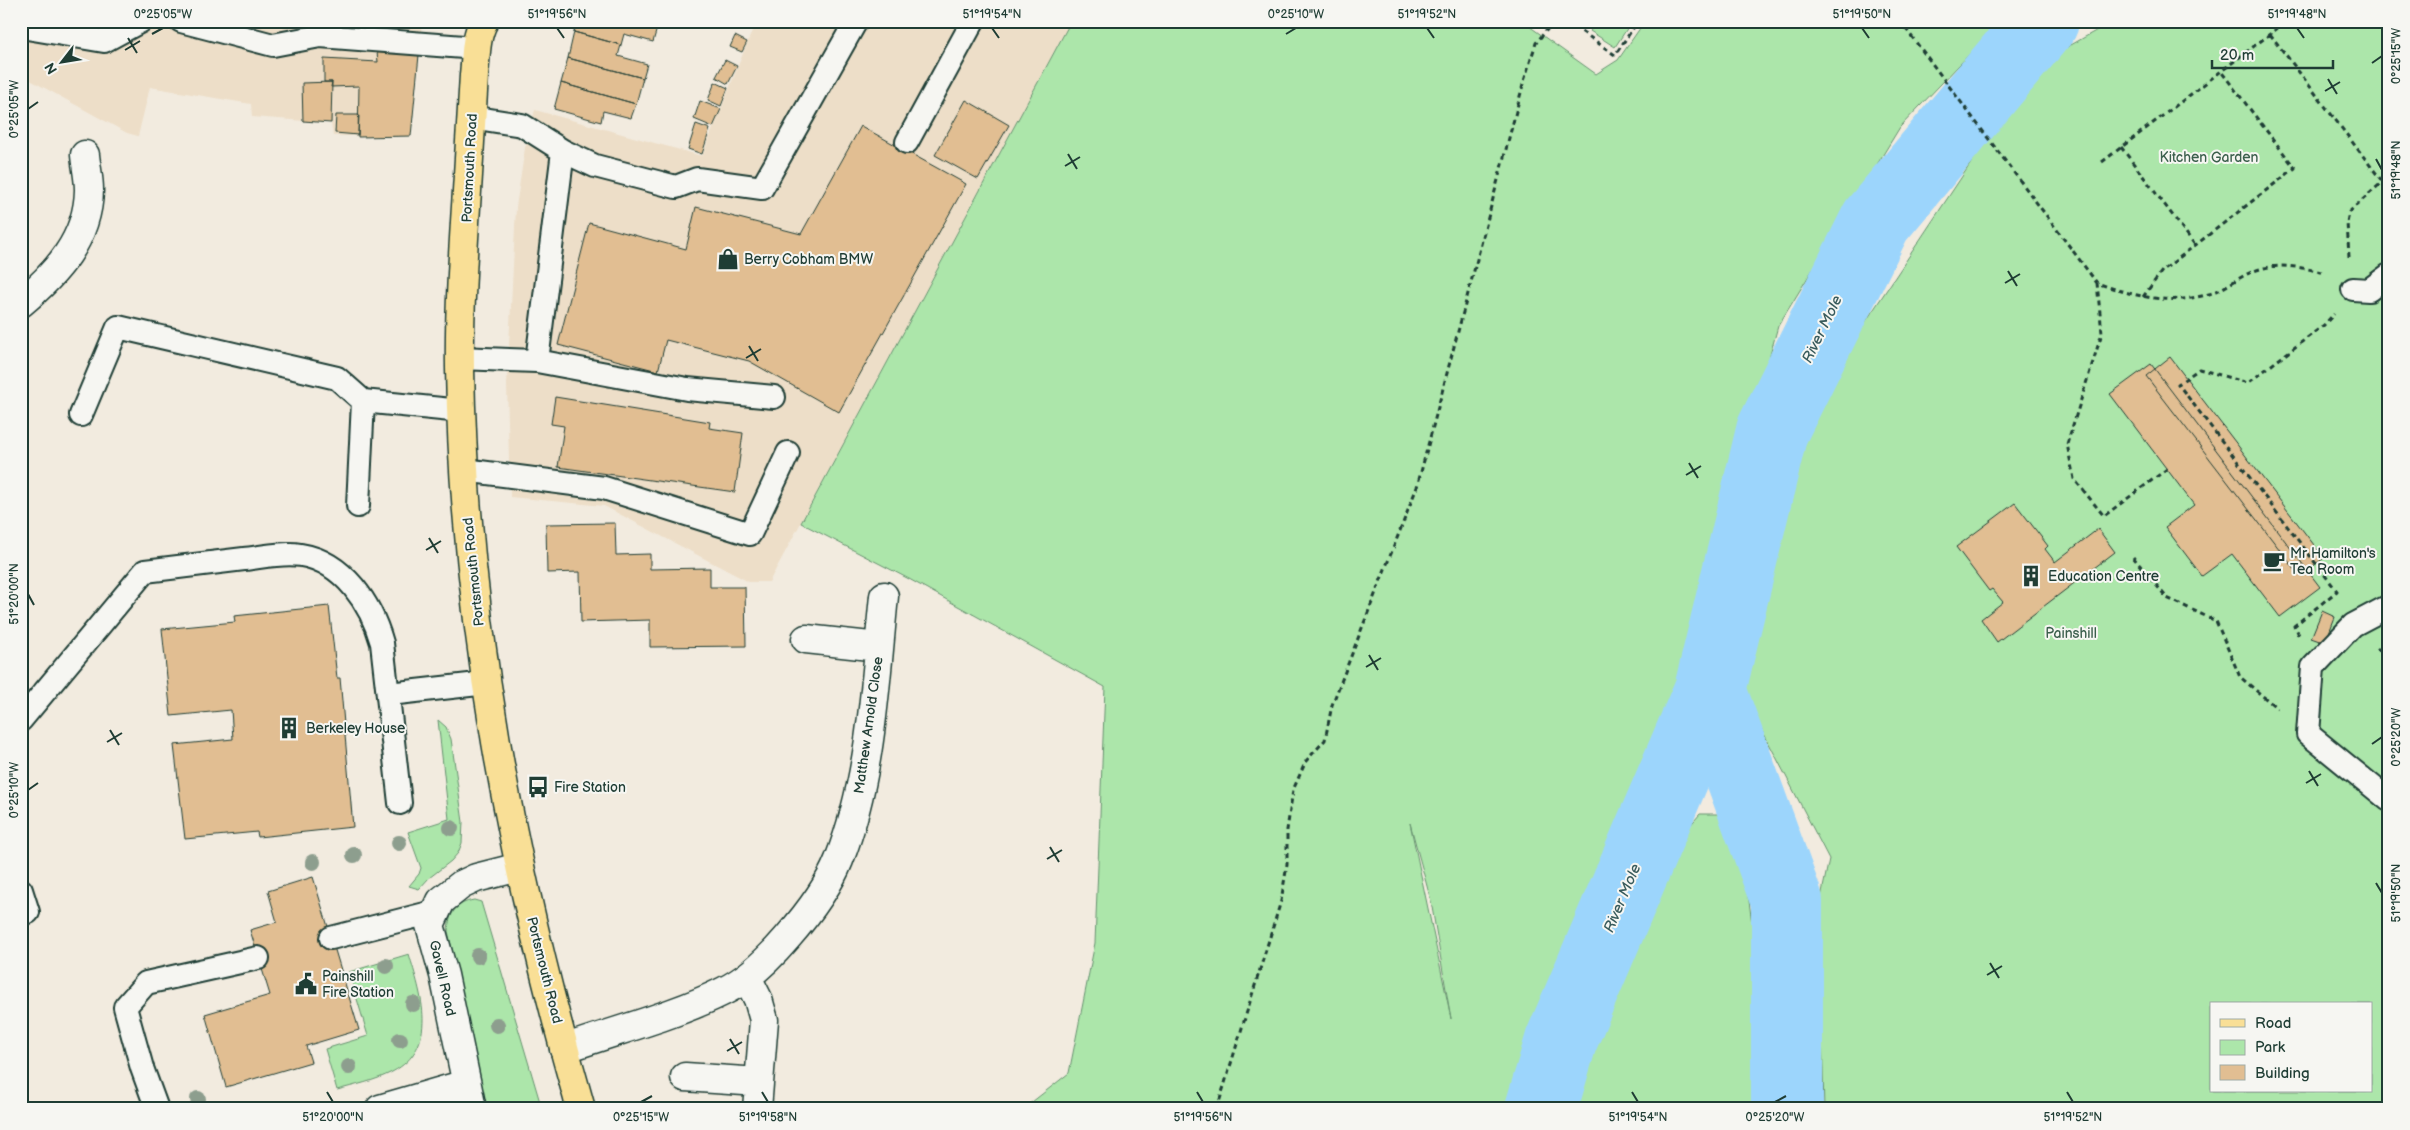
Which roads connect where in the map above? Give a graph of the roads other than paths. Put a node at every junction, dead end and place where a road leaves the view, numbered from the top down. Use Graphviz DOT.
graph roads {
  1 [pos="141,21"];
  2 [pos="181,21"];
  3 [pos="856,21"];
  4 [pos="973,21"];
  5 [pos="21,26"];
  6 [pos="480,29"];
  7 [pos="471,117"];
  8 [pos="907,142"];
  9 [pos="563,150"];
  10 [pos="85,155"];
  11 [pos="2389,275"];
  12 [pos="2353,288"];
  13 [pos="24,294"];
  14 [pos="460,358"];
  15 [pos="537,361"];
  16 [pos="774,397"];
  17 [pos="363,400"];
  18 [pos="462,411"];
  19 [pos="81,414"];
  20 [pos="788,453"];
  21 [pos="464,470"];
  22 [pos="358,506"];
  23 [pos="884,596"];
  24 [pos="2389,606"];
  25 [pos="806,639"];
  26 [pos="878,647"];
  27 [pos="487,683"];
  28 [pos="388,694"];
  29 [pos="21,720"];
  30 [pos="2389,800"];
  31 [pos="400,803"];
  32 [pos="519,867"];
  33 [pos="21,890"];
  34 [pos="437,911"];
  35 [pos="28,912"];
  36 [pos="332,938"];
  37 [pos="258,958"];
  38 [pos="747,977"];
  39 [pos="564,1049"];
  40 [pos="685,1077"];
  41 [pos="469,1096"];
  42 [pos="758,1096"];
  43 [pos="157,1109"];
  44 [pos="380,1109"];
  45 [pos="582,1109"];
  1 -- 5 [label="lane"];
  2 -- 6 [label="lane"];
  3 -- 9 [label="lane"];
  4 -- 8 [label="lane"];
  6 -- 7 [label="main road, Portsmouth Road"];
  7 -- 9 [label="lane"];
  7 -- 14 [label="main road, Portsmouth Road"];
  9 -- 15 [label="lane"];
  10 -- 13 [label="street"];
  11 -- 12 [label="lane"];
  14 -- 15 [label="lane"];
  14 -- 18 [label="main road, Portsmouth Road"];
  15 -- 16 [label="lane"];
  17 -- 18 [label="lane"];
  17 -- 19 [label="lane"];
  17 -- 22 [label="lane"];
  18 -- 21 [label="main road, Portsmouth Road"];
  20 -- 21 [label="lane"];
  21 -- 27 [label="main road, Portsmouth Road"];
  23 -- 26 [label="street, Matthew Arnold Close"];
  24 -- 30 [label="lane"];
  25 -- 26 [label="street, Matthew Arnold Close"];
  26 -- 38 [label="street, Matthew Arnold Close"];
  27 -- 28 [label="lane"];
  27 -- 32 [label="main road, Portsmouth Road"];
  28 -- 29 [label="lane"];
  28 -- 31 [label="lane"];
  32 -- 34 [label="street, Gavell Road"];
  32 -- 39 [label="main road, Portsmouth Road"];
  33 -- 35 [label="lane"];
  34 -- 36 [label="lane"];
  34 -- 41 [label="street, Gavell Road"];
  37 -- 43 [label="lane"];
  38 -- 39 [label="street, Matthew Arnold Close"];
  38 -- 42 [label="street"];
  39 -- 45 [label="main road, Portsmouth Road"];
  40 -- 42 [label="street"];
  41 -- 44 [label="street, Gavell Road"];
}
